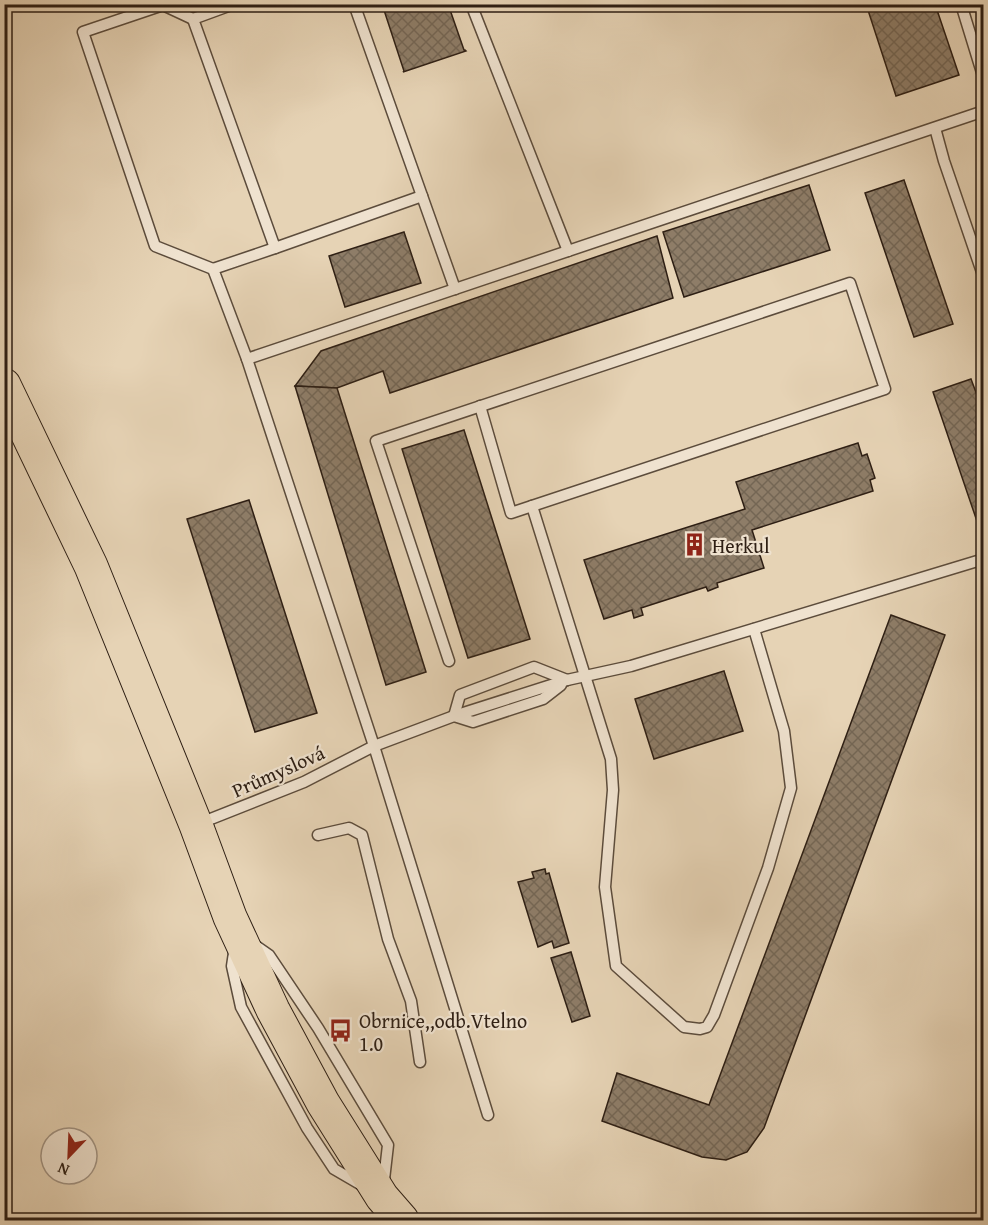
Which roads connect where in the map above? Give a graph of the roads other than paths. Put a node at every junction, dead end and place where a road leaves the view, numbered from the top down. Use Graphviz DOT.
graph roads {
  1 [pos="234,4"];
  2 [pos="354,4"];
  3 [pos="471,4"];
  4 [pos="961,4"];
  5 [pos="193,19"];
  6 [pos="984,79"];
  7 [pos="984,111"];
  8 [pos="935,128"];
  9 [pos="422,196"];
  10 [pos="275,248"];
  11 [pos="568,251"];
  12 [pos="213,269"];
  13 [pos="984,278"];
  14 [pos="455,289"];
  15 [pos="247,359"];
  16 [pos="4,385"];
  17 [pos="480,406"];
  18 [pos="532,506"];
  19 [pos="984,559"];
  20 [pos="754,629"];
  21 [pos="450,661"];
  22 [pos="585,676"];
  23 [pos="567,680"];
  24 [pos="454,716"];
  25 [pos="374,746"];
  26 [pos="196,825"];
  27 [pos="318,835"];
  28 [pos="420,1062"];
  29 [pos="488,1116"];
  30 [pos="392,1209"];
  1 -- 5 [label="lane"];
  2 -- 9 [label="lane"];
  3 -- 11 [label="lane"];
  4 -- 6 [label="lane"];
  5 -- 10 [label="lane"];
  5 -- 12 [label="lane"];
  7 -- 8 [label="lane"];
  8 -- 11 [label="lane"];
  8 -- 13 [label="lane"];
  9 -- 10 [label="lane"];
  9 -- 14 [label="lane"];
  10 -- 12 [label="lane"];
  11 -- 14 [label="lane"];
  12 -- 15 [label="lane"];
  14 -- 15 [label="lane"];
  15 -- 25 [label="lane"];
  16 -- 26 [label="main road"];
  17 -- 18 [label="lane"];
  17 -- 18 [label="lane"];
  17 -- 21 [label="lane"];
  18 -- 22 [label="lane"];
  19 -- 20 [label="lane, Průmyslová"];
  20 -- 22 [label="lane, Průmyslová"];
  20 -- 22 [label="lane"];
  22 -- 23 [label="lane, Průmyslová"];
  23 -- 24 [label="lane, Průmyslová"];
  23 -- 24 [label="lane"];
  24 -- 25 [label="lane, Průmyslová"];
  25 -- 26 [label="lane, Průmyslová"];
  25 -- 29 [label="lane"];
  26 -- 30 [label="main road"];
  27 -- 28 [label="lane"];
}
